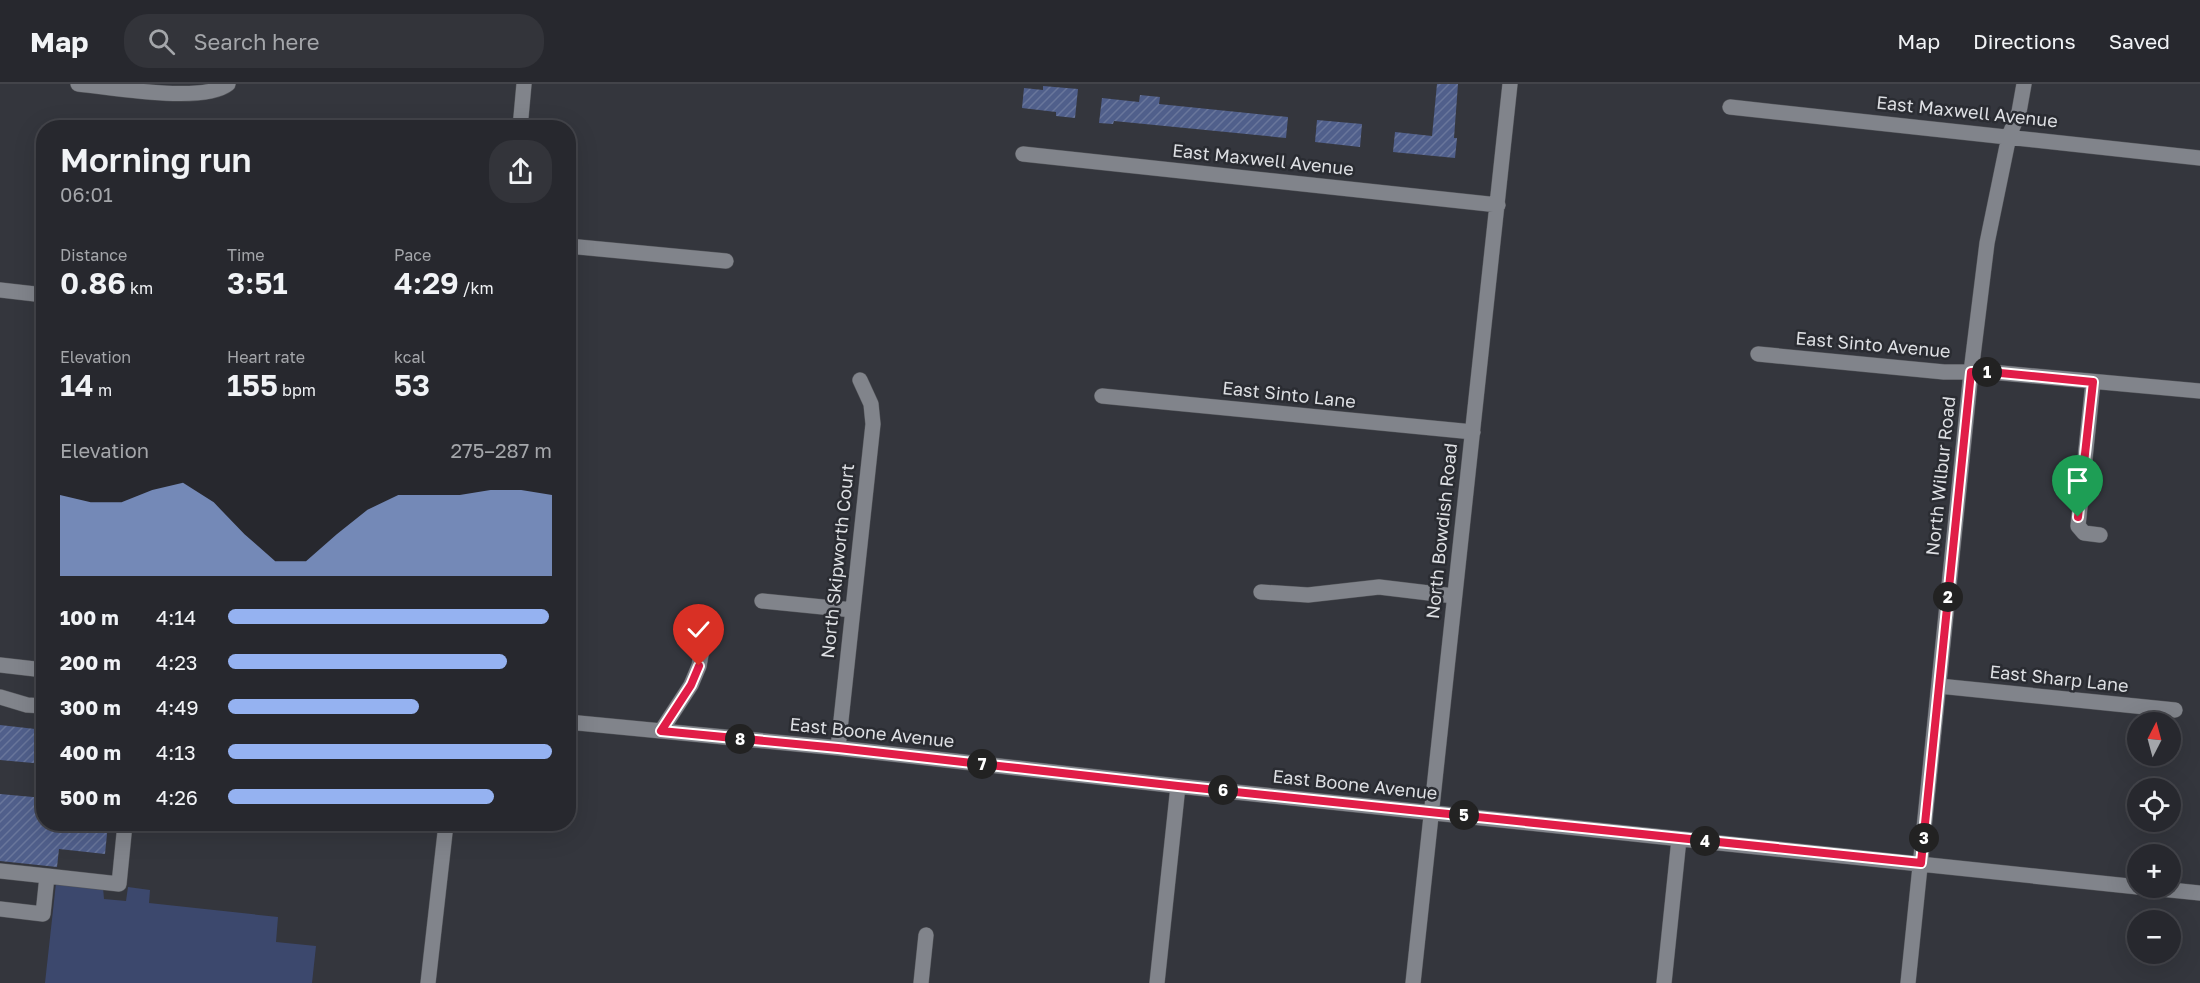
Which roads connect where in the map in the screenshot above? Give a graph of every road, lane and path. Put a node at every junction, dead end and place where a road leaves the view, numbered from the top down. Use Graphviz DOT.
graph roads {
  1 [pos="78,84"];
  2 [pos="228,84"];
  3 [pos="524,84"];
  4 [pos="1510,84"];
  5 [pos="2024,84"];
  6 [pos="1730,107"];
  7 [pos="521,120"];
  8 [pos="2009,136"];
  9 [pos="1023,154"];
  10 [pos="2200,158"];
  11 [pos="1498,205"];
  12 [pos="576,247"];
  13 [pos="726,261"];
  14 [pos="0,290"];
  15 [pos="36,294"];
  16 [pos="1758,354"];
  17 [pos="1971,372"];
  18 [pos="860,380"];
  19 [pos="2093,382"];
  20 [pos="2200,391"];
  21 [pos="1102,396"];
  22 [pos="1473,432"];
  23 [pos="2100,535"];
  24 [pos="1261,592"];
  25 [pos="1454,596"];
  26 [pos="762,601"];
  27 [pos="853,610"];
  28 [pos="708,617"];
  29 [pos="0,665"];
  30 [pos="36,669"];
  31 [pos="1939,686"];
  32 [pos="0,697"];
  33 [pos="36,706"];
  34 [pos="2175,710"];
  35 [pos="576,723"];
  36 [pos="661,731"];
  37 [pos="838,748"];
  38 [pos="1178,786"];
  39 [pos="1431,812"];
  40 [pos="124,831"];
  41 [pos="445,831"];
  42 [pos="1678,839"];
  43 [pos="1921,863"];
  44 [pos="0,871"];
  45 [pos="47,876"];
  46 [pos="2127,885"];
  47 [pos="2181,891"];
  48 [pos="2200,893"];
  49 [pos="0,909"];
  50 [pos="926,935"];
  51 [pos="428,983"];
  52 [pos="921,983"];
  53 [pos="1157,983"];
  54 [pos="1413,983"];
  55 [pos="1664,983"];
  56 [pos="1908,983"];
  1 -- 2 [label="street"];
  3 -- 7 [label="street"];
  4 -- 11 [label="street, North Bowdish Road"];
  5 -- 8 [label="street, North Wilbur Road"];
  6 -- 8 [label="street, East Maxwell Avenue"];
  8 -- 10 [label="street, East Maxwell Avenue"];
  8 -- 17 [label="street, North Wilbur Road"];
  9 -- 11 [label="street, East Maxwell Avenue"];
  11 -- 22 [label="street, North Bowdish Road"];
  12 -- 13 [label="street"];
  14 -- 15 [label="street"];
  16 -- 17 [label="street, East Sinto Avenue"];
  17 -- 19 [label="street, East Sinto Avenue"];
  17 -- 31 [label="street, North Wilbur Road"];
  18 -- 27 [label="street, North Skipworth Court"];
  19 -- 20 [label="street, East Sinto Avenue"];
  19 -- 23 [label="street"];
  21 -- 22 [label="street, East Sinto Lane"];
  22 -- 25 [label="street, North Bowdish Road"];
  24 -- 25 [label="street"];
  25 -- 39 [label="street, North Bowdish Road"];
  26 -- 27 [label="street"];
  27 -- 37 [label="street, North Skipworth Court"];
  28 -- 36 [label="street"];
  29 -- 30 [label="street"];
  31 -- 34 [label="street, East Sharp Lane"];
  31 -- 43 [label="street, North Wilbur Road"];
  32 -- 33 [label="street"];
  35 -- 36 [label="street, East Boone Avenue"];
  36 -- 37 [label="street, East Boone Avenue"];
  37 -- 38 [label="street, East Boone Avenue"];
  38 -- 39 [label="street, East Boone Avenue"];
  38 -- 53 [label="street"];
  39 -- 42 [label="street, East Boone Avenue"];
  39 -- 54 [label="street, North Bowdish Road"];
  40 -- 45 [label="street"];
  41 -- 51 [label="street"];
  42 -- 43 [label="street, East Boone Avenue"];
  42 -- 55 [label="street"];
  43 -- 46 [label="street, East Boone Avenue"];
  43 -- 56 [label="street, North Wilbur Road"];
  44 -- 45 [label="street"];
  45 -- 49 [label="street"];
  47 -- 48 [label="street"];
  50 -- 52 [label="street"];
}
